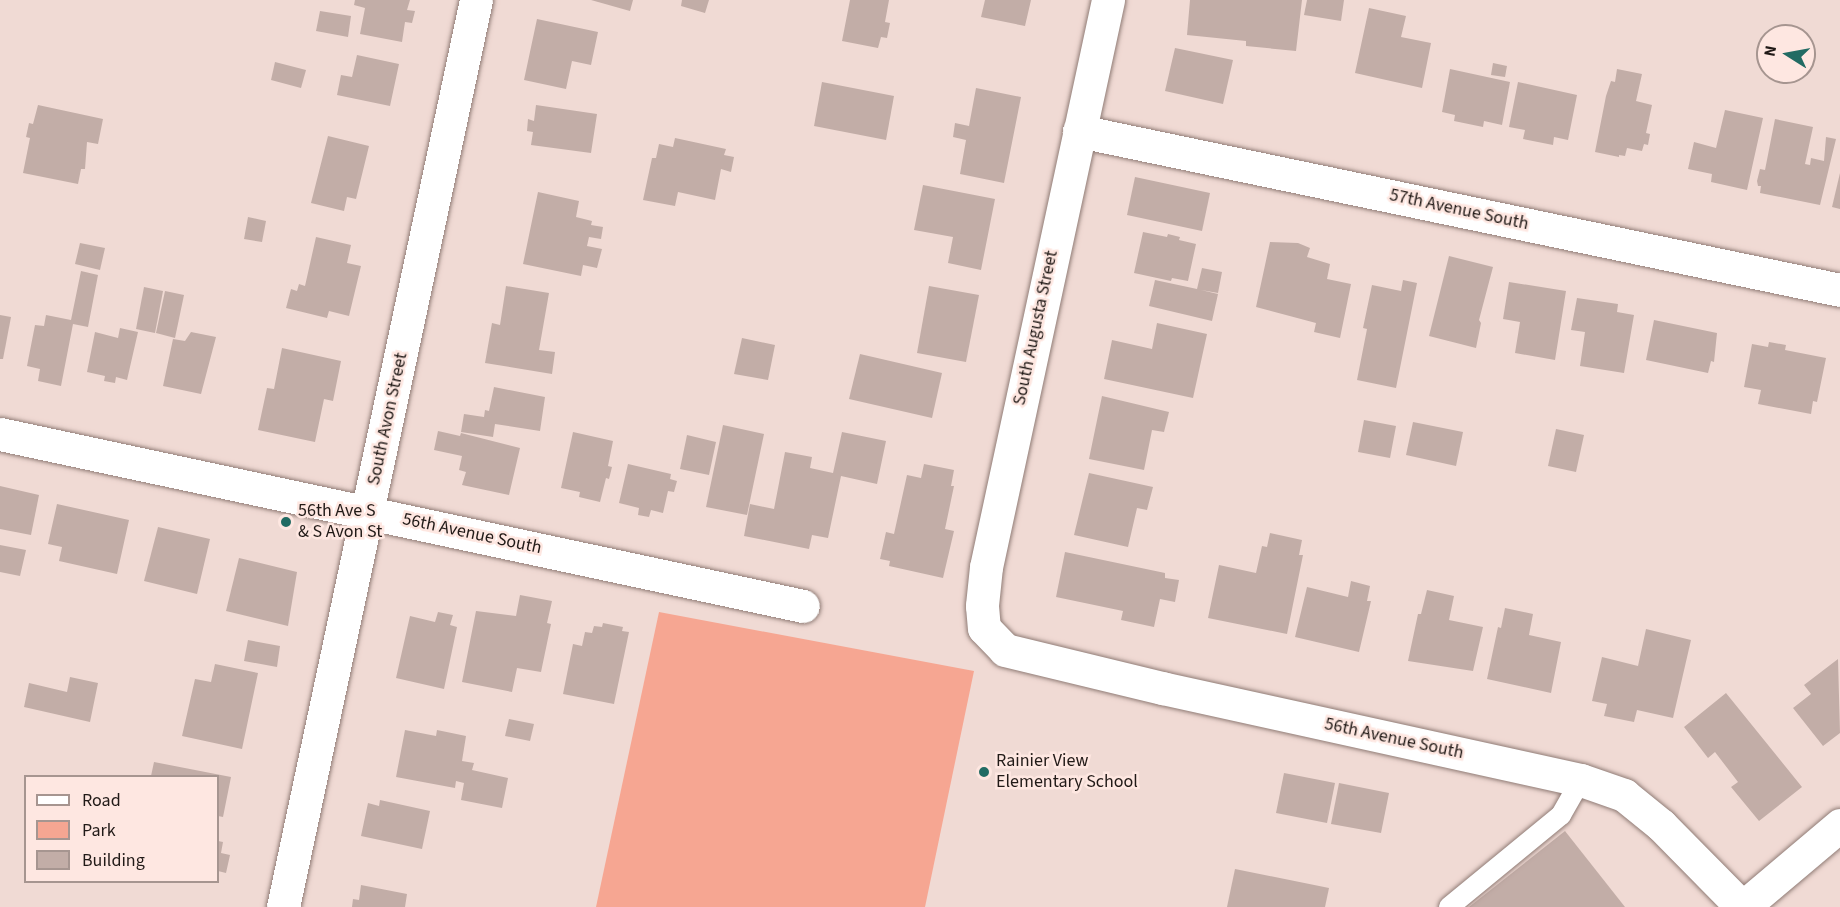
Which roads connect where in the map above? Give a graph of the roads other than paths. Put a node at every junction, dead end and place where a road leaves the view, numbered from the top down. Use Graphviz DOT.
graph roads {
  1 [pos="476,0"];
  2 [pos="1108,0"];
  3 [pos="1079,131"];
  4 [pos="1840,290"];
  5 [pos="0,434"];
  6 [pos="369,512"];
  7 [pos="802,606"];
  8 [pos="1005,650"];
  9 [pos="1581,780"];
  10 [pos="1840,825"];
  11 [pos="283,907"];
  12 [pos="1449,907"];
  13 [pos="1743,907"];
  1 -- 6 [label="street, South Avon Street"];
  2 -- 3 [label="street, South Augusta Street"];
  3 -- 4 [label="street, 57th Avenue South"];
  3 -- 8 [label="street, South Augusta Street"];
  5 -- 6 [label="street, 56th Avenue South"];
  6 -- 7 [label="street, 56th Avenue South"];
  6 -- 11 [label="street, South Avon Street"];
  8 -- 9 [label="street, 56th Avenue South"];
  9 -- 12 [label="lane"];
  9 -- 13 [label="street, 56th Avenue South"];
  10 -- 13 [label="street"];
}
